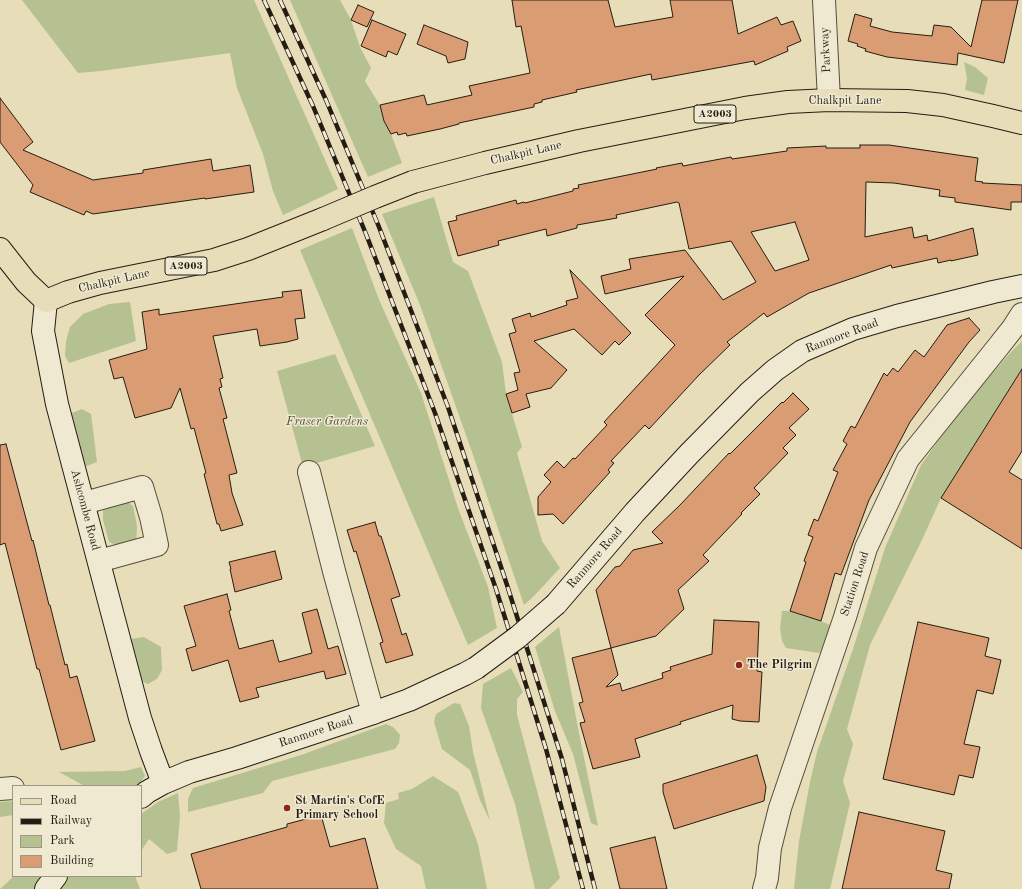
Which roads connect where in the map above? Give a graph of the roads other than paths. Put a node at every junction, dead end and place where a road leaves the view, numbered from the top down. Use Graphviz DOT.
graph roads {
  1 [pos="824,0"];
  2 [pos="829,100"];
  3 [pos="1022,123"];
  4 [pos="0,249"];
  5 [pos="1022,286"];
  6 [pos="46,301"];
  7 [pos="1022,314"];
  8 [pos="309,472"];
  9 [pos="84,503"];
  10 [pos="99,561"];
  11 [pos="373,713"];
  12 [pos="163,783"];
  13 [pos="12,788"];
  14 [pos="0,789"];
  15 [pos="142,795"];
  16 [pos="55,877"];
  17 [pos="766,885"];
  18 [pos="46,889"];
  1 -- 2 [label="street, Parkway"];
  2 -- 3 [label="main road, Chalkpit Lane / A2003"];
  2 -- 6 [label="main road, Chalkpit Lane / A2003, bridge"];
  4 -- 6 [label="main road"];
  5 -- 11 [label="street, Ranmore Road, bridge"];
  6 -- 9 [label="street, Ashcombe Road"];
  7 -- 17 [label="street, Station Road"];
  8 -- 11 [label="street"];
  9 -- 10 [label="street, Ashcombe Road"];
  9 -- 10 [label="street"];
  10 -- 12 [label="street, Ashcombe Road"];
  11 -- 12 [label="street, Ranmore Road"];
  12 -- 15 [label="street, Ranmore Road"];
  13 -- 14 [label="street"];
  16 -- 18 [label="street"];
}
